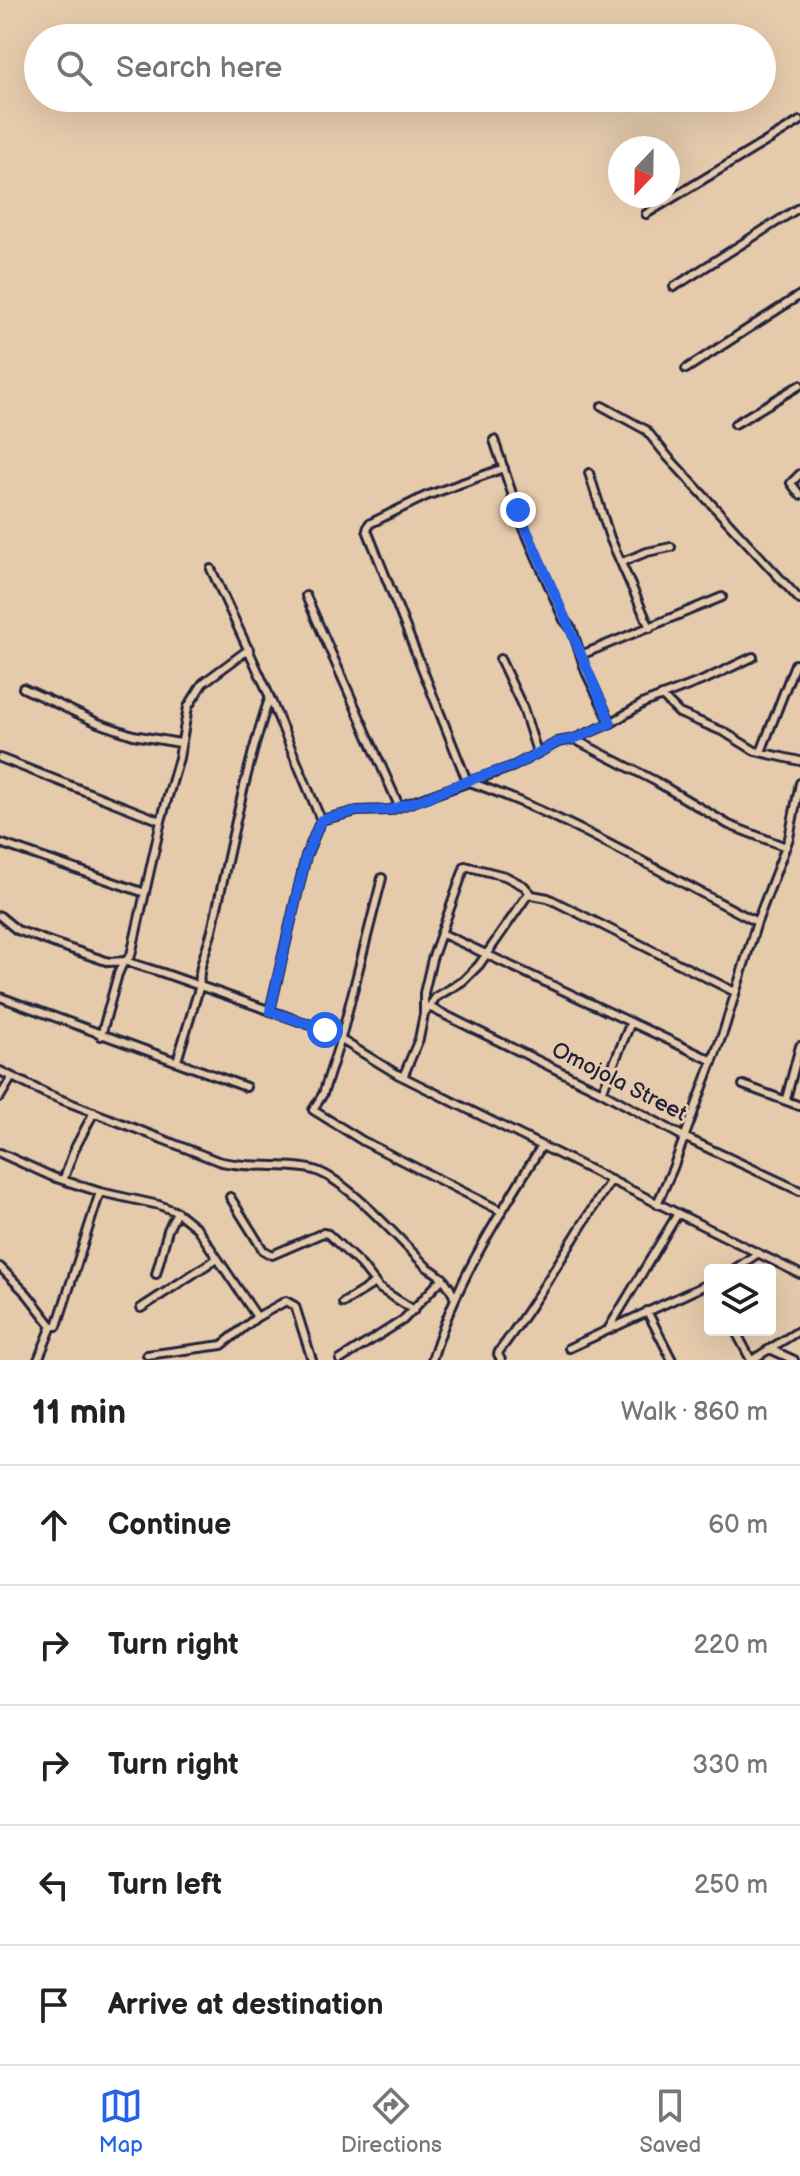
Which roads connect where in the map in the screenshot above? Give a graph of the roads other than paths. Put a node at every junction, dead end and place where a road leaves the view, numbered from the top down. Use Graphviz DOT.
graph roads {
  1 [pos="800,121"];
  2 [pos="800,208"];
  3 [pos="646,214"];
  4 [pos="674,287"];
  5 [pos="800,295"];
  6 [pos="686,369"];
  7 [pos="800,385"];
  8 [pos="602,406"];
  9 [pos="735,424"];
  10 [pos="494,440"];
  11 [pos="504,468"];
  12 [pos="589,473"];
  13 [pos="800,474"];
  14 [pos="800,495"];
  15 [pos="671,547"];
  16 [pos="622,562"];
  17 [pos="211,569"];
  18 [pos="306,596"];
  19 [pos="722,597"];
  20 [pos="800,600"];
  21 [pos="650,628"];
  22 [pos="249,649"];
  23 [pos="581,655"];
  24 [pos="753,657"];
  25 [pos="500,659"];
  26 [pos="795,664"];
  27 [pos="23,688"];
  28 [pos="662,696"];
  29 [pos="269,699"];
  30 [pos="611,723"];
  31 [pos="574,739"];
  32 [pos="180,743"];
  33 [pos="537,752"];
  34 [pos="761,752"];
  35 [pos="0,758"];
  36 [pos="800,761"];
  37 [pos="467,781"];
  38 [pos="800,783"];
  39 [pos="399,806"];
  40 [pos="321,820"];
  41 [pos="161,821"];
  42 [pos="796,828"];
  43 [pos="0,843"];
  44 [pos="786,847"];
  45 [pos="382,878"];
  46 [pos="145,893"];
  47 [pos="529,893"];
  48 [pos="0,916"];
  49 [pos="757,922"];
  50 [pos="441,933"];
  51 [pos="486,953"];
  52 [pos="125,961"];
  53 [pos="200,985"];
  54 [pos="735,992"];
  55 [pos="0,997"];
  56 [pos="427,1010"];
  57 [pos="270,1011"];
  58 [pos="631,1022"];
  59 [pos="101,1036"];
  60 [pos="341,1038"];
  61 [pos="800,1046"];
  62 [pos="711,1060"];
  63 [pos="177,1061"];
  64 [pos="0,1071"];
  65 [pos="12,1077"];
  66 [pos="403,1077"];
  67 [pos="743,1085"];
  68 [pos="246,1087"];
  69 [pos="602,1092"];
  70 [pos="0,1097"];
  71 [pos="786,1099"];
  72 [pos="800,1106"];
  73 [pos="94,1112"];
  74 [pos="684,1137"];
  75 [pos="541,1147"];
  76 [pos="0,1153"];
  77 [pos="64,1178"];
  78 [pos="611,1180"];
  79 [pos="800,1191"];
  80 [pos="100,1192"];
  81 [pos="230,1197"];
  82 [pos="657,1204"];
  83 [pos="501,1211"];
  84 [pos="177,1212"];
  85 [pos="677,1215"];
  86 [pos="757,1254"];
  87 [pos="216,1259"];
  88 [pos="742,1264"];
  89 [pos="0,1267"];
  90 [pos="156,1274"];
  91 [pos="800,1274"];
  92 [pos="466,1277"];
  93 [pos="446,1280"];
  94 [pos="375,1283"];
  95 [pos="704,1286"];
  96 [pos="455,1299"];
  97 [pos="343,1303"];
  98 [pos="141,1308"];
  99 [pos="414,1310"];
  100 [pos="647,1311"];
  101 [pos="257,1317"];
  102 [pos="52,1326"];
  103 [pos="608,1330"];
  104 [pos="800,1330"];
  105 [pos="738,1336"];
  106 [pos="569,1348"];
  107 [pos="770,1349"];
  108 [pos="147,1355"];
  109 [pos="38,1360"];
  110 [pos="312,1360"];
  111 [pos="340,1360"];
  112 [pos="432,1360"];
  113 [pos="501,1360"];
  114 [pos="672,1360"];
  115 [pos="752,1360"];
  116 [pos="794,1360"];
  1 -- 3 [label="street"];
  2 -- 4 [label="street"];
  5 -- 6 [label="street"];
  7 -- 9 [label="street"];
  8 -- 20 [label="street"];
  10 -- 11 [label="street"];
  11 -- 23 [label="street"];
  11 -- 37 [label="street"];
  12 -- 16 [label="street"];
  13 -- 14 [label="street"];
  15 -- 16 [label="street"];
  16 -- 21 [label="street"];
  17 -- 22 [label="street"];
  18 -- 39 [label="street"];
  19 -- 21 [label="street"];
  21 -- 23 [label="street"];
  22 -- 29 [label="street"];
  22 -- 32 [label="street"];
  23 -- 30 [label="street"];
  24 -- 28 [label="street"];
  25 -- 33 [label="street"];
  26 -- 34 [label="street"];
  27 -- 32 [label="street"];
  28 -- 30 [label="street"];
  28 -- 34 [label="street"];
  29 -- 40 [label="street"];
  29 -- 53 [label="street"];
  30 -- 31 [label="street"];
  31 -- 33 [label="street"];
  31 -- 44 [label="street"];
  32 -- 41 [label="street"];
  33 -- 37 [label="street"];
  34 -- 36 [label="street"];
  35 -- 41 [label="street"];
  37 -- 39 [label="street"];
  37 -- 49 [label="street"];
  38 -- 42 [label="street"];
  39 -- 40 [label="street"];
  40 -- 57 [label="street"];
  41 -- 46 [label="street"];
  42 -- 44 [label="street"];
  43 -- 46 [label="street"];
  44 -- 49 [label="street"];
  45 -- 60 [label="street"];
  46 -- 52 [label="street"];
  47 -- 50 [label="street"];
  47 -- 51 [label="street"];
  47 -- 54 [label="street"];
  48 -- 52 [label="street"];
  49 -- 54 [label="street"];
  50 -- 51 [label="street"];
  50 -- 56 [label="street"];
  51 -- 56 [label="street"];
  51 -- 58 [label="street"];
  52 -- 53 [label="street"];
  52 -- 59 [label="street"];
  53 -- 57 [label="street"];
  53 -- 63 [label="street"];
  54 -- 62 [label="street"];
  55 -- 59 [label="street"];
  56 -- 66 [label="street"];
  56 -- 69 [label="street, Omojola Street"];
  57 -- 60 [label="street"];
  58 -- 62 [label="street"];
  58 -- 69 [label="street"];
  59 -- 63 [label="street"];
  60 -- 66 [label="street"];
  60 -- 83 [label="street"];
  61 -- 71 [label="street"];
  62 -- 74 [label="street"];
  63 -- 68 [label="street"];
  64 -- 65 [label="street"];
  65 -- 70 [label="street"];
  65 -- 73 [label="street"];
  66 -- 75 [label="street"];
  67 -- 71 [label="street"];
  69 -- 74 [label="street, Omojola Street"];
  71 -- 72 [label="street"];
  73 -- 77 [label="street"];
  73 -- 93 [label="street"];
  74 -- 79 [label="street, Omojola Street"];
  74 -- 82 [label="street"];
  75 -- 78 [label="street"];
  75 -- 83 [label="street"];
  76 -- 77 [label="street"];
  77 -- 80 [label="street"];
  78 -- 82 [label="street"];
  78 -- 113 [label="street"];
  80 -- 84 [label="street"];
  80 -- 102 [label="street"];
  81 -- 94 [label="street"];
  82 -- 85 [label="street"];
  83 -- 92 [label="street"];
  84 -- 87 [label="street"];
  84 -- 90 [label="street"];
  85 -- 86 [label="street"];
  85 -- 103 [label="street"];
  86 -- 88 [label="street"];
  86 -- 91 [label="street"];
  87 -- 98 [label="street"];
  87 -- 101 [label="street"];
  89 -- 102 [label="street"];
  92 -- 93 [label="street"];
  92 -- 96 [label="street"];
  93 -- 96 [label="street"];
  93 -- 99 [label="street"];
  94 -- 97 [label="street"];
  94 -- 99 [label="street"];
  95 -- 100 [label="street"];
  96 -- 112 [label="street"];
  99 -- 111 [label="street"];
  100 -- 103 [label="street"];
  100 -- 114 [label="street"];
  101 -- 108 [label="street"];
  101 -- 110 [label="street"];
  102 -- 109 [label="street"];
  103 -- 106 [label="street"];
  104 -- 107 [label="street"];
  105 -- 115 [label="street"];
  107 -- 115 [label="street"];
  107 -- 116 [label="street"];
}
